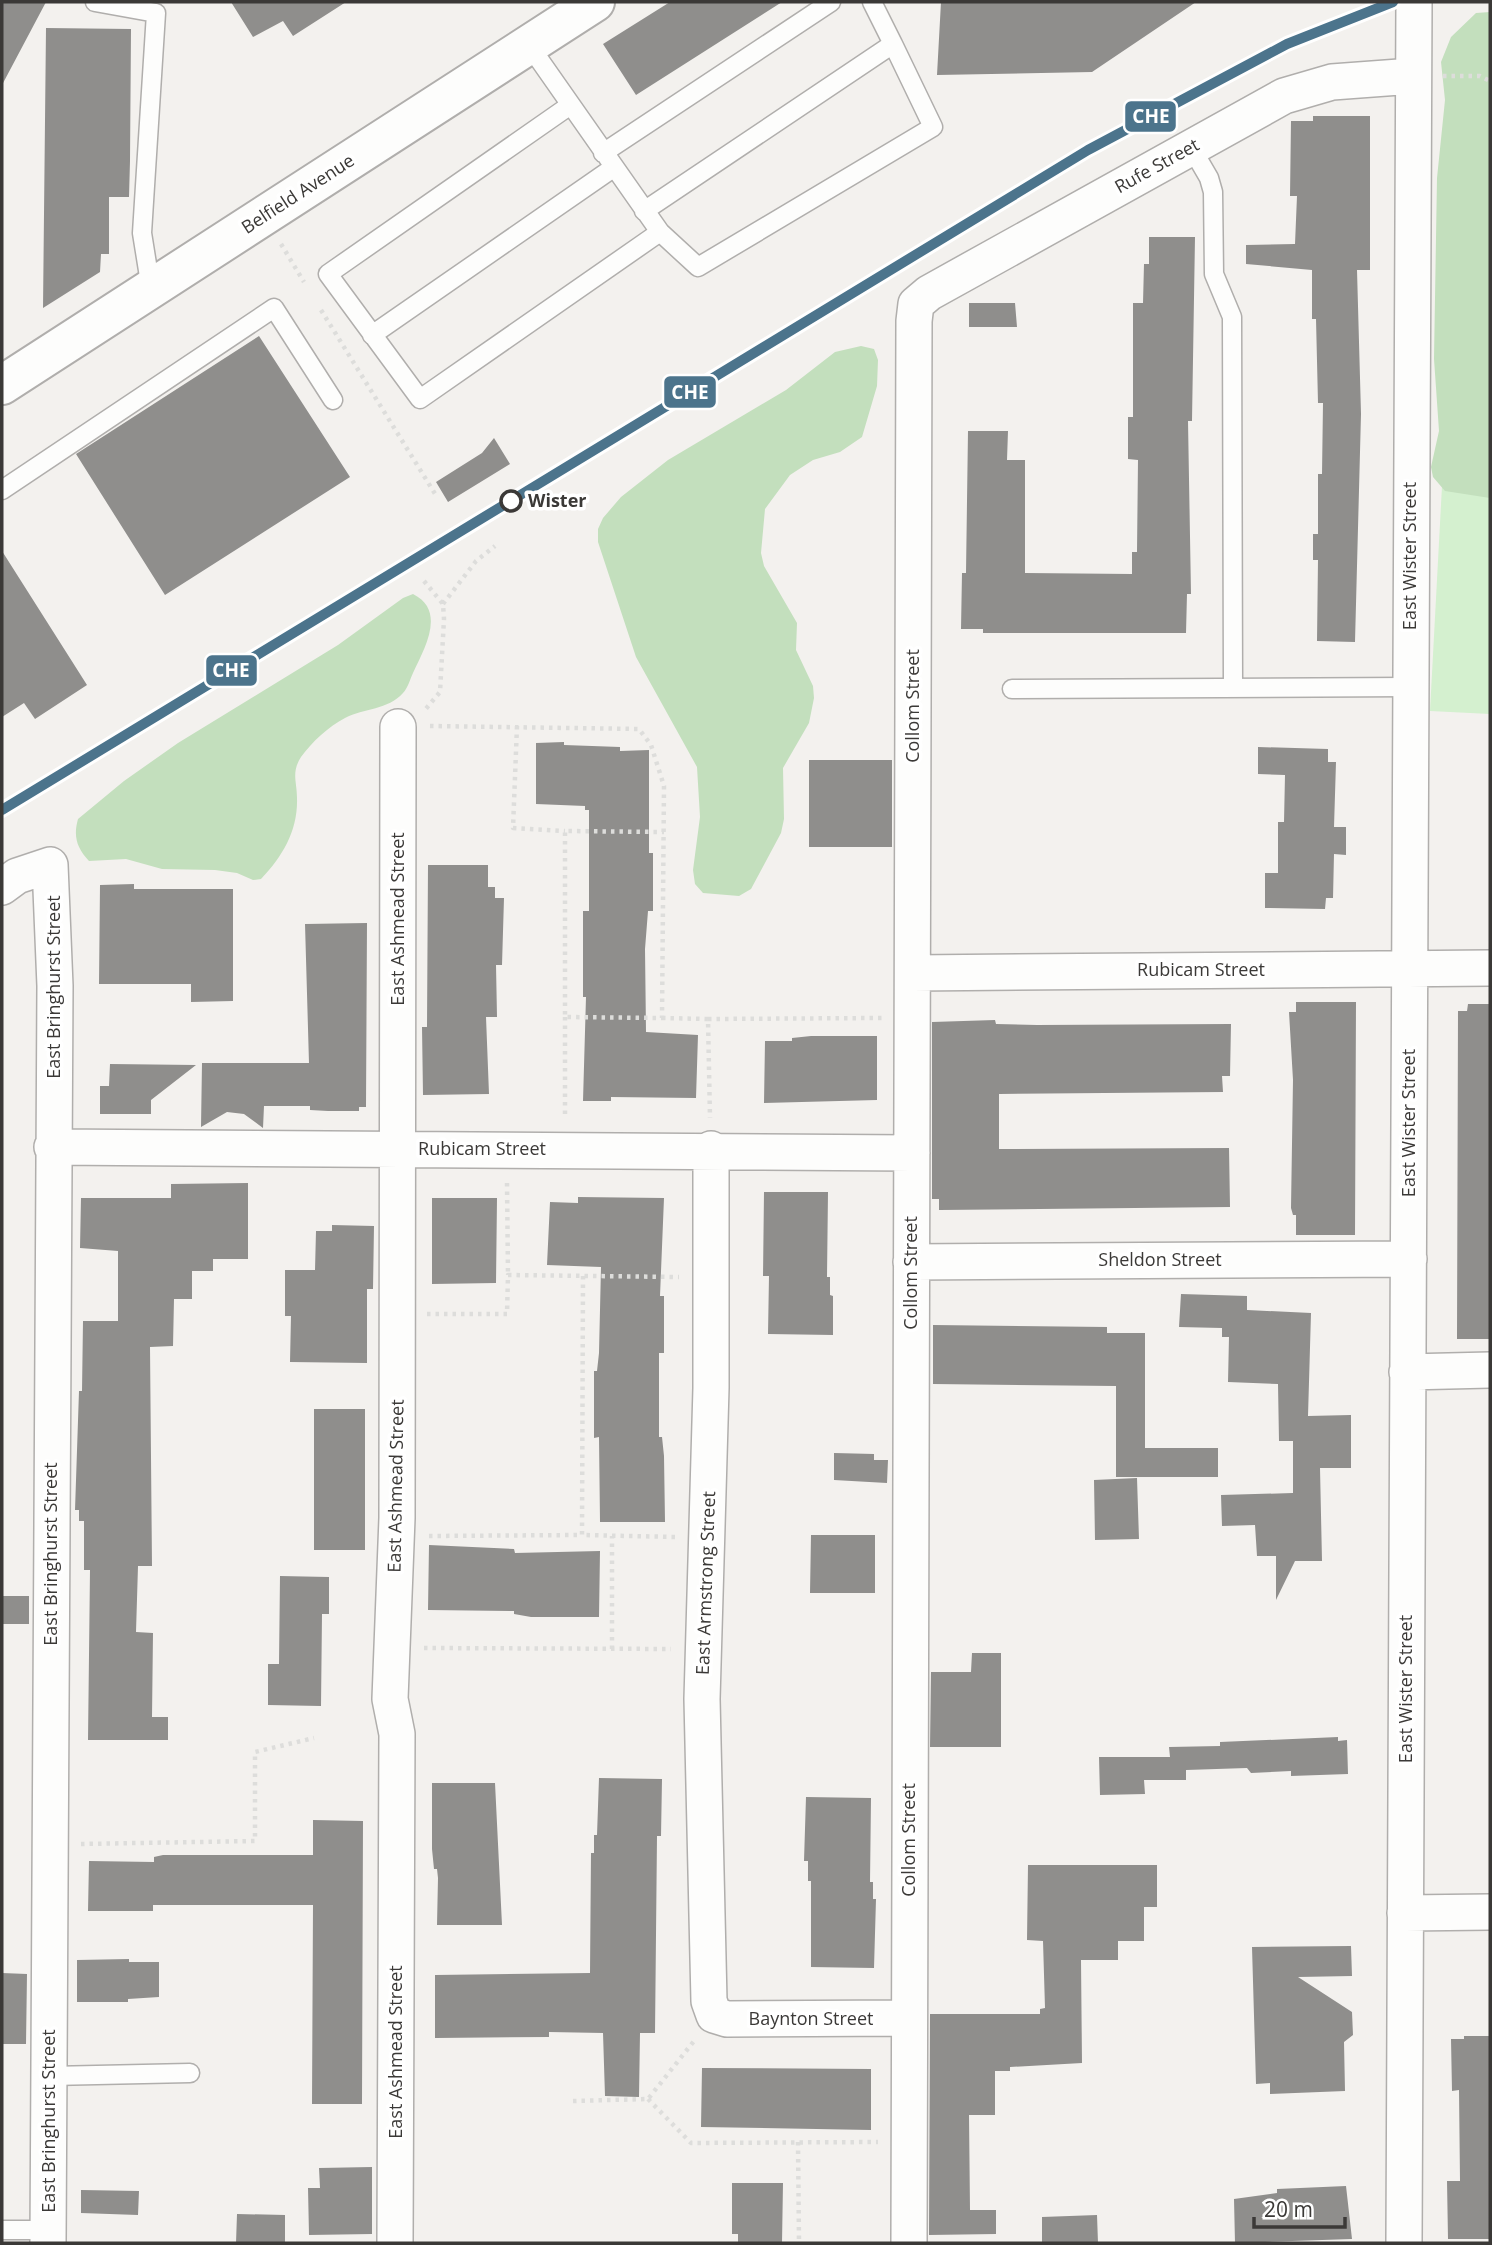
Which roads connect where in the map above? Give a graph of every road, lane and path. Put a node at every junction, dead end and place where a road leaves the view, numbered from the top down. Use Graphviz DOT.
graph roads {
  1 [pos="95,2"];
  2 [pos="831,2"];
  3 [pos="872,2"];
  4 [pos="1414,2"];
  5 [pos="589,3"];
  6 [pos="894,44"];
  7 [pos="529,45"];
  8 [pos="1413,76"];
  9 [pos="1490,81"];
  10 [pos="569,106"];
  11 [pos="1191,147"];
  12 [pos="608,160"];
  13 [pos="645,211"];
  14 [pos="264,216"];
  15 [pos="660,232"];
  16 [pos="307,288"];
  17 [pos="152,289"];
  18 [pos="315,299"];
  19 [pos="916,304"];
  20 [pos="372,335"];
  21 [pos="2,385"];
  22 [pos="333,400"];
  23 [pos="2,490"];
  24 [pos="437,497"];
  25 [pos="495,546"];
  26 [pos="424,581"];
  27 [pos="443,604"];
  28 [pos="1409,687"];
  29 [pos="1233,688"];
  30 [pos="1012,689"];
  31 [pos="408,726"];
  32 [pos="517,726"];
  33 [pos="565,831"];
  34 [pos="664,832"];
  35 [pos="2,887"];
  36 [pos="1409,968"];
  37 [pos="1490,968"];
  38 [pos="913,973"];
  39 [pos="565,1017"];
  40 [pos="662,1018"];
  41 [pos="883,1018"];
  42 [pos="708,1019"];
  43 [pos="565,1123"];
  44 [pos="711,1138"];
  45 [pos="52,1147"];
  46 [pos="397,1149"];
  47 [pos="912,1153"];
  48 [pos="507,1182"];
  49 [pos="1409,1259"];
  50 [pos="911,1262"];
  51 [pos="508,1275"];
  52 [pos="583,1276"];
  53 [pos="680,1277"];
  54 [pos="416,1314"];
  55 [pos="1490,1370"];
  56 [pos="1407,1372"];
  57 [pos="582,1535"];
  58 [pos="612,1536"];
  59 [pos="415,1537"];
  60 [pos="679,1538"];
  61 [pos="415,1648"];
  62 [pos="612,1649"];
  63 [pos="679,1649"];
  64 [pos="314,1738"];
  65 [pos="51,1844"];
  66 [pos="1490,1912"];
  67 [pos="1405,1913"];
  68 [pos="714,2015"];
  69 [pos="908,2018"];
  70 [pos="190,2073"];
  71 [pos="50,2076"];
  72 [pos="649,2099"];
  73 [pos="573,2101"];
  74 [pos="798,2142"];
  75 [pos="910,2142"];
  76 [pos="2,2230"];
  77 [pos="48,2237"];
  78 [pos="395,2243"];
  79 [pos="799,2243"];
  80 [pos="909,2243"];
  81 [pos="1404,2243"];
  1 -- 17 [label="lane"];
  2 -- 12 [label="lane"];
  3 -- 6 [label="lane"];
  4 -- 8 [label="street, East Wister Street"];
  5 -- 7 [label="street, Belfield Avenue"];
  6 -- 13 [label="lane"];
  6 -- 15 [label="lane"];
  7 -- 10 [label="lane"];
  7 -- 14 [label="street, Belfield Avenue"];
  8 -- 9 [label="path"];
  8 -- 11 [label="street, Rufe Street"];
  8 -- 28 [label="street, East Wister Street"];
  10 -- 12 [label="lane"];
  10 -- 20 [label="lane"];
  11 -- 19 [label="street, Rufe Street"];
  11 -- 29 [label="lane"];
  12 -- 13 [label="lane"];
  12 -- 20 [label="lane"];
  13 -- 15 [label="lane"];
  14 -- 16 [label="path"];
  14 -- 17 [label="street, Belfield Avenue"];
  15 -- 20 [label="lane"];
  17 -- 21 [label="street, Belfield Avenue"];
  18 -- 24 [label="path"];
  19 -- 38 [label="street, Collom Street"];
  22 -- 23 [label="lane"];
  25 -- 27 [label="path"];
  26 -- 27 [label="path"];
  27 -- 31 [label="path"];
  28 -- 29 [label="lane"];
  28 -- 36 [label="street, East Wister Street"];
  29 -- 30 [label="lane"];
  31 -- 32 [label="path"];
  31 -- 46 [label="street, East Ashmead Street"];
  32 -- 33 [label="path"];
  32 -- 34 [label="path"];
  33 -- 34 [label="path"];
  33 -- 39 [label="path"];
  34 -- 40 [label="path"];
  35 -- 45 [label="street, East Bringhurst Street"];
  36 -- 37 [label="street, Rubicam Street"];
  36 -- 38 [label="street, Rubicam Street"];
  36 -- 49 [label="street, East Wister Street"];
  38 -- 47 [label="street, Collom Street"];
  39 -- 40 [label="path"];
  39 -- 43 [label="path"];
  40 -- 42 [label="path"];
  41 -- 42 [label="path"];
  42 -- 44 [label="path"];
  44 -- 46 [label="street, Rubicam Street"];
  44 -- 47 [label="street, Rubicam Street"];
  44 -- 68 [label="street, East Armstrong Street"];
  45 -- 46 [label="street, Rubicam Street"];
  45 -- 65 [label="street, East Bringhurst Street"];
  46 -- 78 [label="street, East Ashmead Street"];
  47 -- 50 [label="street, Collom Street"];
  48 -- 51 [label="path"];
  49 -- 50 [label="street, Sheldon Street"];
  49 -- 56 [label="street, East Wister Street"];
  50 -- 69 [label="street, Collom Street"];
  51 -- 52 [label="path"];
  51 -- 54 [label="path"];
  52 -- 53 [label="path"];
  52 -- 57 [label="path"];
  55 -- 56 [label="street"];
  56 -- 67 [label="street, East Wister Street"];
  57 -- 58 [label="path"];
  57 -- 59 [label="path"];
  58 -- 60 [label="path"];
  58 -- 62 [label="path"];
  61 -- 62 [label="path"];
  62 -- 63 [label="path"];
  64 -- 65 [label="path"];
  65 -- 71 [label="street, East Bringhurst Street"];
  66 -- 67 [label="street"];
  67 -- 81 [label="street, East Wister Street"];
  68 -- 69 [label="street, Baynton Street"];
  68 -- 72 [label="path"];
  69 -- 75 [label="street, Collom Street"];
  70 -- 71 [label="lane"];
  71 -- 77 [label="street, East Bringhurst Street"];
  72 -- 73 [label="path"];
  72 -- 74 [label="path"];
  74 -- 75 [label="path"];
  74 -- 79 [label="path"];
  75 -- 80 [label="street, Collom Street"];
  76 -- 77 [label="lane"];
}
